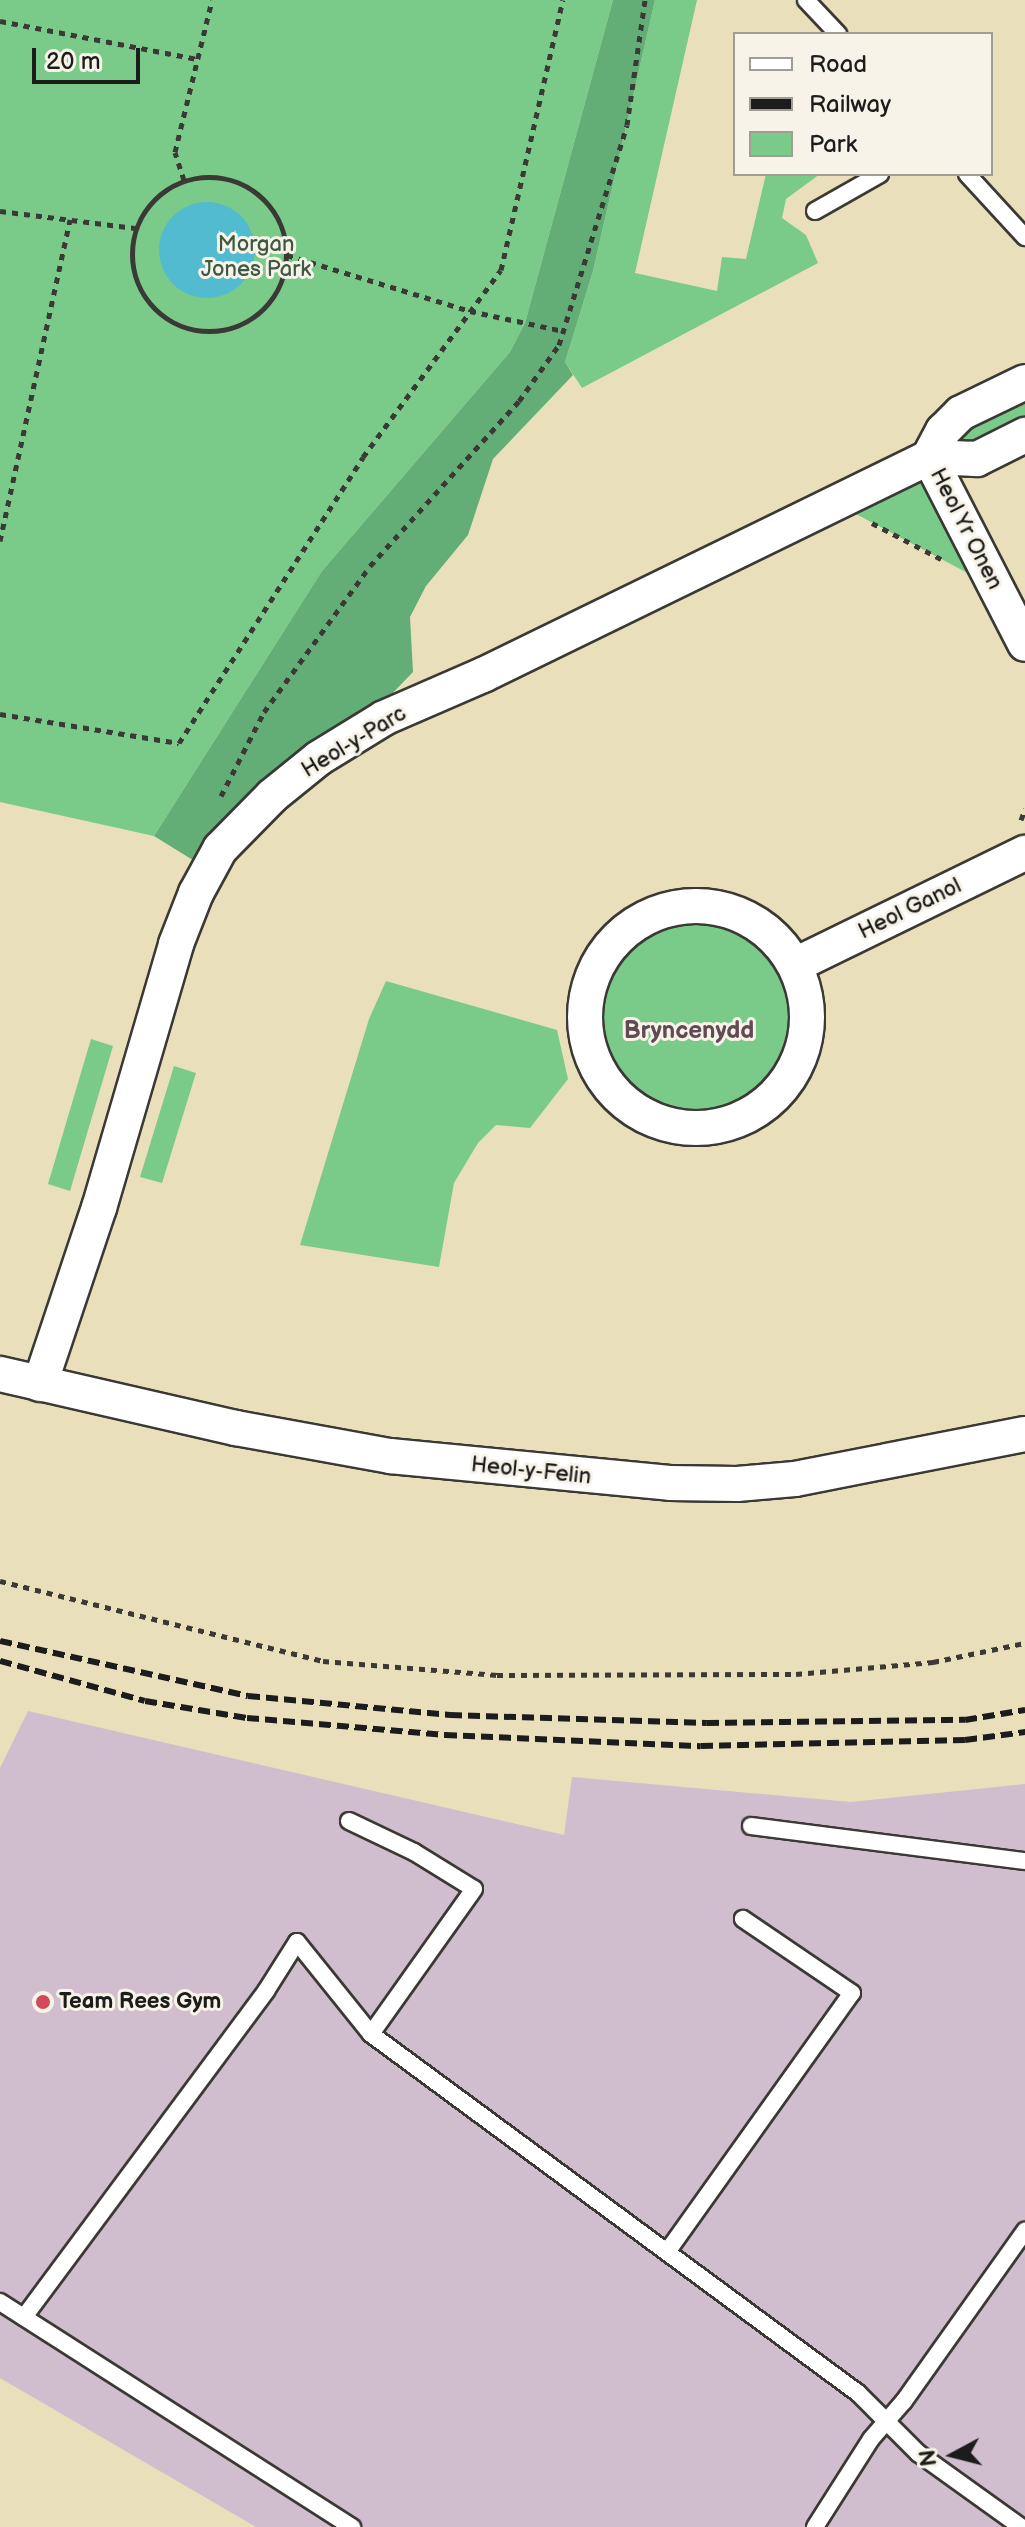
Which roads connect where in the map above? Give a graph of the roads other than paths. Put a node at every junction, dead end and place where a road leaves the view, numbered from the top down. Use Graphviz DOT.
graph roads {
  1 [pos="806,0"];
  2 [pos="836,32"];
  3 [pos="876,176"];
  4 [pos="969,176"];
  5 [pos="815,211"];
  6 [pos="1025,237"];
  7 [pos="1025,382"];
  8 [pos="1025,435"];
  9 [pos="929,457"];
  10 [pos="1025,644"];
  11 [pos="1025,853"];
  12 [pos="795,965"];
  13 [pos="0,1374"];
  14 [pos="40,1384"];
  15 [pos="1025,1434"];
  16 [pos="349,1821"];
  17 [pos="751,1826"];
  18 [pos="1025,1861"];
  19 [pos="743,1919"];
  20 [pos="371,2034"];
  21 [pos="1025,2231"];
  22 [pos="667,2252"];
  23 [pos="0,2302"];
  24 [pos="24,2317"];
  25 [pos="888,2419"];
  26 [pos="352,2527"];
  27 [pos="815,2527"];
  28 [pos="1021,2527"];
  1 -- 2 [label="lane"];
  3 -- 5 [label="lane"];
  4 -- 6 [label="lane"];
  7 -- 9 [label="street"];
  8 -- 9 [label="street, Heol-y-Parc"];
  9 -- 10 [label="street, Heol Yr Onen"];
  9 -- 14 [label="street, Heol-y-Parc"];
  11 -- 12 [label="street, Heol Ganol"];
  12 -- 12 [label="street"];
  13 -- 14 [label="street, Heol-y-Felin"];
  14 -- 15 [label="street, Heol-y-Felin"];
  16 -- 20 [label="lane"];
  17 -- 18 [label="lane"];
  19 -- 22 [label="lane"];
  20 -- 22 [label="lane"];
  20 -- 24 [label="lane"];
  21 -- 25 [label="lane"];
  22 -- 25 [label="lane"];
  23 -- 24 [label="lane"];
  24 -- 26 [label="lane"];
  25 -- 27 [label="lane"];
  25 -- 28 [label="lane"];
}
